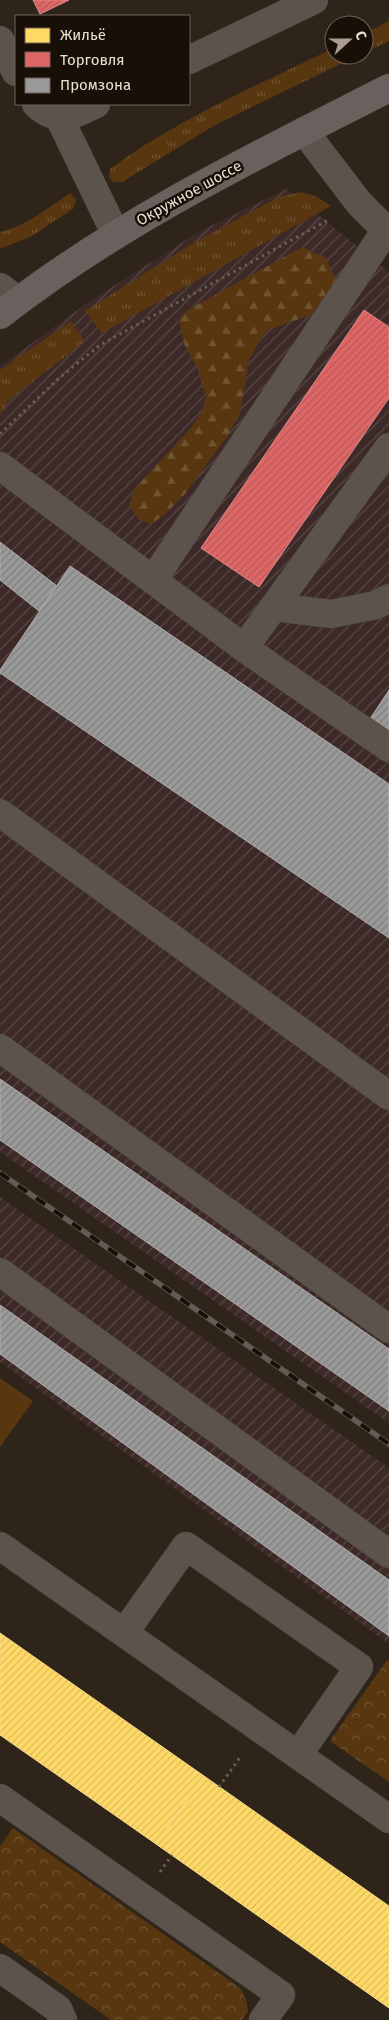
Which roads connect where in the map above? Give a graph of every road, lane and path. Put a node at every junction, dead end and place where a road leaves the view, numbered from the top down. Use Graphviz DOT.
graph roads {
  1 [pos="314,0"];
  2 [pos="0,40"];
  3 [pos="190,60"];
  4 [pos="15,70"];
  5 [pos="389,88"];
  6 [pos="94,105"];
  7 [pos="47,110"];
  8 [pos="304,131"];
  9 [pos="359,203"];
  10 [pos="388,230"];
  11 [pos="116,235"];
  12 [pos="6,301"];
  13 [pos="0,434"];
  14 [pos="389,447"];
  15 [pos="0,466"];
  16 [pos="153,580"];
  17 [pos="389,598"];
  18 [pos="274,607"];
  19 [pos="244,648"];
  20 [pos="389,748"];
  21 [pos="0,814"];
  22 [pos="0,1048"];
  23 [pos="389,1096"];
  24 [pos="0,1272"];
  25 [pos="389,1329"];
  26 [pos="0,1546"];
  27 [pos="389,1554"];
  28 [pos="124,1633"];
  29 [pos="260,1728"];
  30 [pos="298,1755"];
  31 [pos="220,1787"];
  32 [pos="0,1798"];
  33 [pos="389,1819"];
  34 [pos="0,1968"];
  35 [pos="63,2020"];
  36 [pos="263,2020"];
  1 -- 3 [label="lane"];
  2 -- 4 [label="lane"];
  5 -- 8 [label="main road, Окружное шоссе"];
  6 -- 7 [label="lane"];
  7 -- 11 [label="lane"];
  8 -- 9 [label="lane"];
  8 -- 11 [label="main road, Окружное шоссе"];
  9 -- 10 [label="lane"];
  9 -- 13 [label="path"];
  10 -- 16 [label="lane"];
  11 -- 12 [label="main road, Окружное шоссе"];
  14 -- 18 [label="lane"];
  15 -- 16 [label="lane"];
  16 -- 19 [label="lane"];
  17 -- 18 [label="lane"];
  18 -- 19 [label="lane"];
  19 -- 20 [label="lane"];
  21 -- 23 [label="lane"];
  22 -- 25 [label="lane"];
  24 -- 27 [label="lane"];
  26 -- 28 [label="lane"];
  28 -- 29 [label="lane"];
  28 -- 30 [label="lane"];
  29 -- 30 [label="lane"];
  29 -- 31 [label="path"];
  30 -- 33 [label="lane"];
  32 -- 36 [label="lane"];
  34 -- 35 [label="lane"];
}
